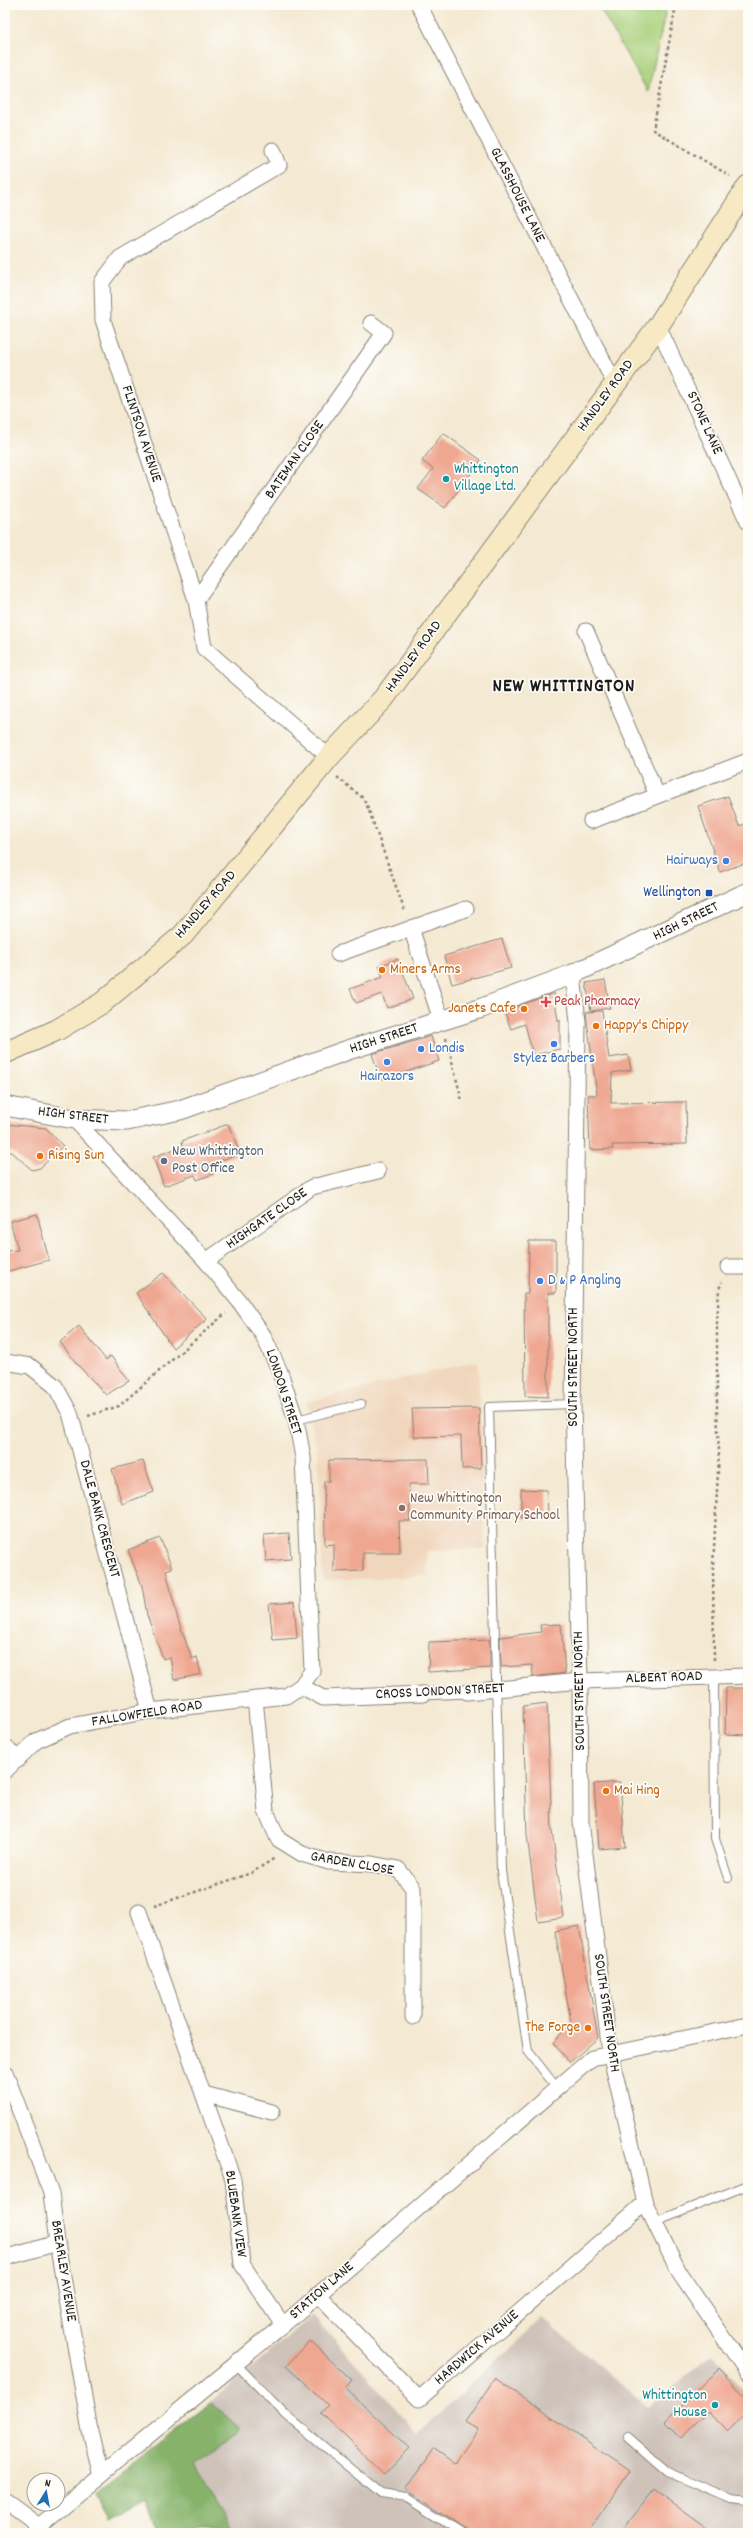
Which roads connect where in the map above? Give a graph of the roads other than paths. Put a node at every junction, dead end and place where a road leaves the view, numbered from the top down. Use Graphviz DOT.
graph roads {
  1 [pos="419,5"];
  2 [pos="273,150"];
  3 [pos="748,186"];
  4 [pos="371,324"];
  5 [pos="658,326"];
  6 [pos="615,384"];
  7 [pos="748,522"];
  8 [pos="196,600"];
  9 [pos="586,631"];
  10 [pos="748,760"];
  11 [pos="326,761"];
  12 [pos="657,795"];
  13 [pos="591,821"];
  14 [pos="748,892"];
  15 [pos="466,908"];
  16 [pos="411,928"];
  17 [pos="338,954"];
  18 [pos="573,974"];
  19 [pos="441,1020"];
  20 [pos="5,1052"];
  21 [pos="5,1106"];
  22 [pos="74,1119"];
  23 [pos="378,1171"];
  24 [pos="206,1261"];
  25 [pos="728,1267"];
  26 [pos="748,1267"];
  27 [pos="5,1362"];
  28 [pos="361,1404"];
  29 [pos="574,1404"];
  30 [pos="296,1420"];
  31 [pos="748,1676"];
  32 [pos="714,1677"];
  33 [pos="580,1681"];
  34 [pos="301,1686"];
  35 [pos="495,1690"];
  36 [pos="467,1692"];
  37 [pos="423,1694"];
  38 [pos="255,1699"];
  39 [pos="150,1710"];
  40 [pos="5,1746"];
  41 [pos="18,1760"];
  42 [pos="5,1772"];
  43 [pos="728,1878"];
  44 [pos="139,1912"];
  45 [pos="413,2016"];
  46 [pos="748,2025"];
  47 [pos="610,2052"];
  48 [pos="5,2072"];
  49 [pos="558,2088"];
  50 [pos="204,2094"];
  51 [pos="272,2112"];
  52 [pos="748,2185"];
  53 [pos="645,2203"];
  54 [pos="655,2222"];
  55 [pos="57,2243"];
  56 [pos="5,2258"];
  57 [pos="318,2295"];
  58 [pos="283,2325"];
  59 [pos="235,2363"];
  60 [pos="748,2373"];
  61 [pos="628,2437"];
  62 [pos="101,2475"];
  63 [pos="5,2501"];
  64 [pos="748,2501"];
  65 [pos="37,2529"];
  66 [pos="461,2533"];
  1 -- 6 [label="street, GLASSHOUSE LANE"];
  2 -- 8 [label="street, FLINTSON AVENUE"];
  3 -- 5 [label="main road, HANDLEY ROAD"];
  4 -- 8 [label="street, BATEMAN CLOSE"];
  5 -- 6 [label="main road, HANDLEY ROAD"];
  5 -- 7 [label="street, STONE LANE"];
  6 -- 11 [label="main road, HANDLEY ROAD"];
  8 -- 11 [label="street, FLINTSON AVENUE"];
  9 -- 12 [label="street"];
  10 -- 12 [label="street"];
  11 -- 20 [label="main road, HANDLEY ROAD"];
  12 -- 13 [label="street"];
  14 -- 18 [label="street, HIGH STREET"];
  15 -- 16 [label="street"];
  16 -- 17 [label="street"];
  16 -- 19 [label="street"];
  18 -- 19 [label="street, HIGH STREET"];
  18 -- 29 [label="street, SOUTH STREET NORTH"];
  19 -- 22 [label="street, HIGH STREET"];
  21 -- 22 [label="street, HIGH STREET"];
  22 -- 24 [label="street, LONDON STREET"];
  23 -- 24 [label="street, HIGHGATE CLOSE"];
  24 -- 30 [label="street, LONDON STREET"];
  25 -- 26 [label="street"];
  27 -- 39 [label="street, DALE BANK CRESCENT"];
  28 -- 30 [label="lane"];
  29 -- 33 [label="street, SOUTH STREET NORTH"];
  29 -- 35 [label="lane"];
  30 -- 34 [label="street, LONDON STREET"];
  31 -- 32 [label="street, ALBERT ROAD"];
  32 -- 33 [label="street, ALBERT ROAD"];
  32 -- 43 [label="lane"];
  33 -- 35 [label="street, CROSS LONDON STREET"];
  33 -- 47 [label="street, SOUTH STREET NORTH"];
  34 -- 37 [label="street, CROSS LONDON STREET"];
  34 -- 38 [label="street, FALLOWFIELD ROAD"];
  35 -- 36 [label="street, CROSS LONDON STREET"];
  35 -- 49 [label="lane"];
  36 -- 37 [label="street, CROSS LONDON STREET"];
  38 -- 39 [label="street, FALLOWFIELD ROAD"];
  38 -- 45 [label="street, GARDEN CLOSE"];
  39 -- 41 [label="street, FALLOWFIELD ROAD"];
  40 -- 41 [label="street"];
  41 -- 42 [label="street, FALLOWFIELD ROAD"];
  44 -- 50 [label="street, BLUEBANK VIEW"];
  46 -- 47 [label="street, STATION LANE"];
  47 -- 49 [label="street, STATION LANE"];
  47 -- 53 [label="street, SOUTH STREET NORTH"];
  48 -- 55 [label="street, BREARLEY AVENUE"];
  49 -- 57 [label="street, STATION LANE"];
  50 -- 51 [label="street"];
  50 -- 58 [label="street, BLUEBANK VIEW"];
  52 -- 54 [label="lane"];
  53 -- 54 [label="street, SOUTH STREET NORTH"];
  53 -- 57 [label="street, HARDWICK AVENUE"];
  54 -- 60 [label="street, SOUTH STREET NORTH"];
  55 -- 56 [label="street"];
  55 -- 62 [label="street, BREARLEY AVENUE"];
  57 -- 58 [label="street, STATION LANE"];
  58 -- 59 [label="street, STATION LANE"];
  59 -- 62 [label="street, STATION LANE"];
  59 -- 66 [label="lane"];
  61 -- 64 [label="lane"];
  62 -- 65 [label="street, STATION LANE"];
  63 -- 65 [label="street"];
}
